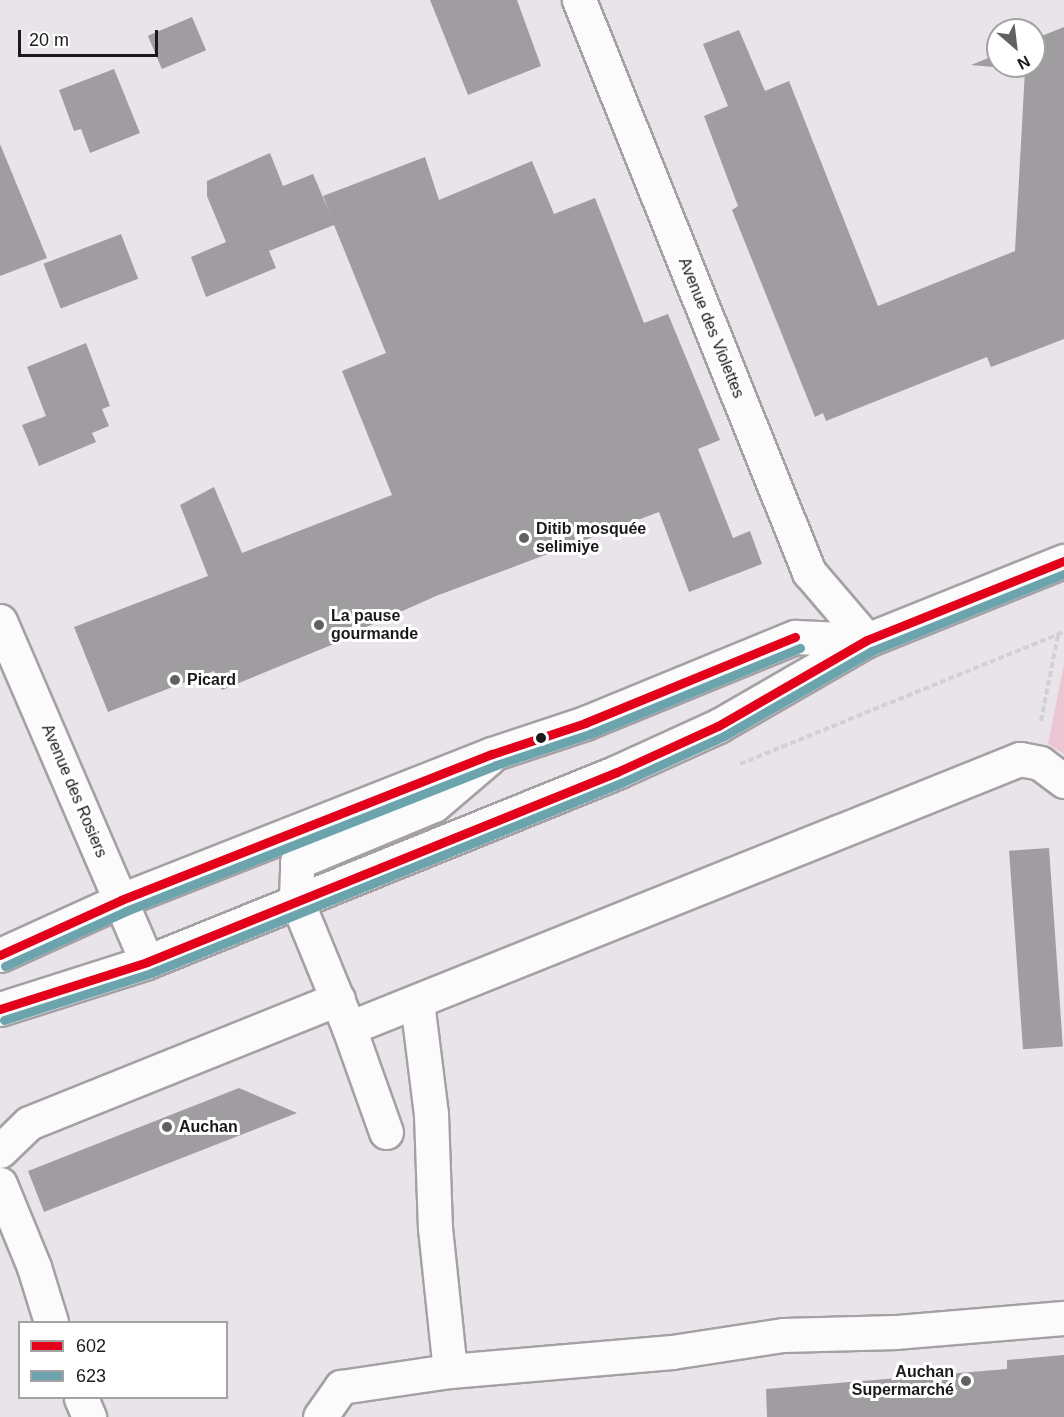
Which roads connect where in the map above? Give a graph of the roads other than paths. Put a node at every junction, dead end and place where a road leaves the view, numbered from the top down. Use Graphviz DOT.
graph roads {
  1 [pos="579,0"];
  2 [pos="1064,561"];
  3 [pos="0,621"];
  4 [pos="867,640"];
  5 [pos="492,754"];
  6 [pos="1064,781"];
  7 [pos="296,899"];
  8 [pos="121,900"];
  9 [pos="0,955"];
  10 [pos="147,962"];
  11 [pos="417,1002"];
  12 [pos="0,1009"];
  13 [pos="343,1014"];
  14 [pos="386,1132"];
  15 [pos="0,1151"];
  16 [pos="0,1184"];
  17 [pos="1064,1318"];
  18 [pos="50,1321"];
  19 [pos="450,1371"];
  20 [pos="81,1399"];
  21 [pos="89,1417"];
  22 [pos="320,1417"];
  1 -- 4 [label="main road, Avenue des Violettes"];
  2 -- 4 [label="main road"];
  3 -- 8 [label="main road, Avenue des Rosiers"];
  4 -- 5 [label="main road"];
  4 -- 7 [label="main road"];
  5 -- 7 [label="main road"];
  5 -- 8 [label="main road"];
  6 -- 11 [label="main road"];
  7 -- 10 [label="main road"];
  7 -- 13 [label="main road"];
  8 -- 9 [label="main road"];
  8 -- 10 [label="main road, Avenue des Rosiers"];
  10 -- 12 [label="main road"];
  11 -- 13 [label="main road"];
  11 -- 19 [label="main road"];
  13 -- 14 [label="main road"];
  13 -- 15 [label="main road"];
  16 -- 18 [label="main road"];
  17 -- 19 [label="main road"];
  19 -- 22 [label="main road"];
  20 -- 21 [label="main road"];
}
